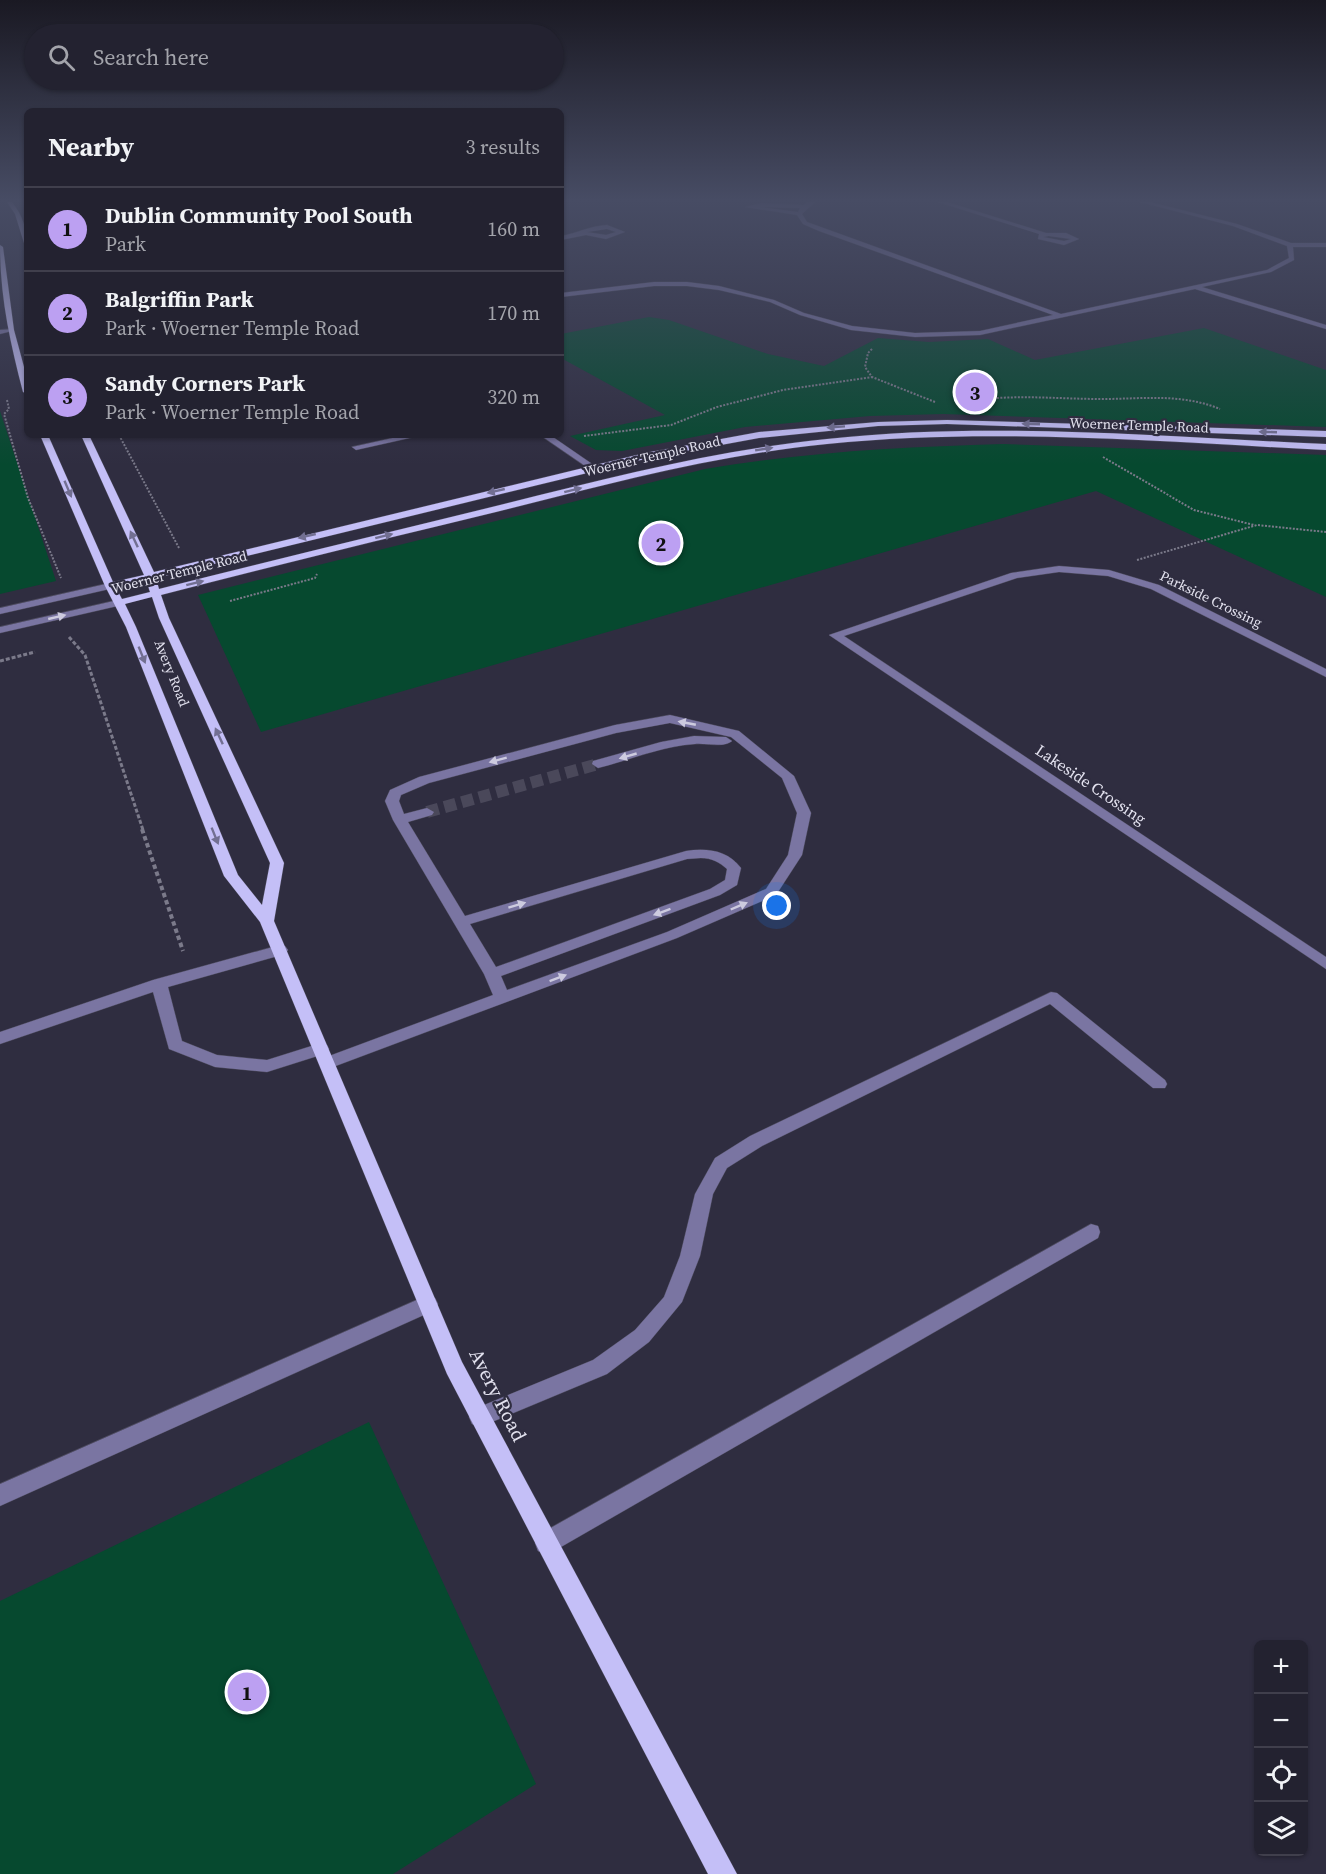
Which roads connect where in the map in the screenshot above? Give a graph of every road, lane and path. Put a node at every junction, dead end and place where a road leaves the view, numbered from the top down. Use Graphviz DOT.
graph roads {
  1 [pos="5,289"];
  2 [pos="608,289"];
  3 [pos="725,289"];
  4 [pos="986,289"];
  5 [pos="1184,289"];
  6 [pos="1203,289"];
  7 [pos="564,295"];
  8 [pos="1062,317"];
  9 [pos="0,324"];
  10 [pos="10,326"];
  11 [pos="1326,327"];
  12 [pos="0,332"];
  13 [pos="874,348"];
  14 [pos="872,377"];
  15 [pos="24,380"];
  16 [pos="6,397"];
  17 [pos="936,402"];
  18 [pos="966,402"];
  19 [pos="1226,416"];
  20 [pos="1326,434"];
  21 [pos="45,438"];
  22 [pos="86,438"];
  23 [pos="121,438"];
  24 [pos="403,438"];
  25 [pos="549,438"];
  26 [pos="578,438"];
  27 [pos="356,447"];
  28 [pos="1326,447"];
  29 [pos="1102,456"];
  30 [pos="594,468"];
  31 [pos="1257,525"];
  32 [pos="1326,532"];
  33 [pos="176,555"];
  34 [pos="319,570"];
  35 [pos="150,575"];
  36 [pos="1116,575"];
  37 [pos="62,579"];
  38 [pos="110,586"];
  39 [pos="157,592"];
  40 [pos="230,601"];
  41 [pos="118,603"];
  42 [pos="0,611"];
  43 [pos="0,630"];
  44 [pos="73,633"];
  45 [pos="835,635"];
  46 [pos="36,652"];
  47 [pos="0,661"];
  48 [pos="1326,674"];
  49 [pos="747,744"];
  50 [pos="598,764"];
  51 [pos="427,812"];
  52 [pos="400,820"];
  53 [pos="267,921"];
  54 [pos="461,922"];
  55 [pos="280,950"];
  56 [pos="183,951"];
  57 [pos="1326,964"];
  58 [pos="492,974"];
  59 [pos="159,984"];
  60 [pos="503,999"];
  61 [pos="0,1038"];
  62 [pos="324,1056"];
  63 [pos="1160,1084"];
  64 [pos="1091,1232"];
  65 [pos="428,1304"];
  66 [pos="480,1417"];
  67 [pos="0,1495"];
  68 [pos="546,1543"];
  69 [pos="723,1874"];
  1 -- 10 [label="main road"];
  2 -- 7 [label="street"];
  3 -- 8 [label="street"];
  4 -- 8 [label="street"];
  5 -- 8 [label="street"];
  6 -- 11 [label="street"];
  9 -- 10 [label="street"];
  10 -- 12 [label="street"];
  10 -- 15 [label="main road"];
  13 -- 14 [label="path"];
  14 -- 17 [label="path"];
  14 -- 26 [label="path"];
  16 -- 37 [label="path"];
  18 -- 19 [label="path"];
  20 -- 30 [label="main road, Woerner Temple Road, one-way"];
  21 -- 38 [label="main road, Avery Road, one-way"];
  35 -- 22 [label="main road, Avery Road, one-way"];
  23 -- 33 [label="path"];
  24 -- 27 [label="street"];
  25 -- 30 [label="street"];
  39 -- 28 [label="main road, Woerner Temple Road, one-way"];
  29 -- 31 [label="path"];
  30 -- 35 [label="main road, Woerner Temple Road, one-way"];
  31 -- 32 [label="path"];
  31 -- 36 [label="path"];
  34 -- 40 [label="path"];
  35 -- 38 [label="main road, Woerner Temple Road"];
  35 -- 39 [label="main road, Avery Road"];
  36 -- 45 [label="street, Parkside Crossing"];
  36 -- 48 [label="street, Parkside Crossing"];
  38 -- 41 [label="main road, Avery Road"];
  38 -- 42 [label="street, Woerner Temple Road"];
  39 -- 41 [label="main road, Woerner Temple Road"];
  53 -- 39 [label="main road, Avery Road, one-way"];
  43 -- 41 [label="street, Woerner Temple Road, one-way"];
  41 -- 53 [label="main road, Avery Road, one-way"];
  44 -- 56 [label="path"];
  45 -- 57 [label="street, Lakeside Crossing"];
  46 -- 47 [label="path"];
  49 -- 50 [label="street, one-way"];
  49 -- 52 [label="street, one-way"];
  60 -- 49 [label="street, one-way"];
  51 -- 52 [label="street"];
  52 -- 54 [label="street"];
  53 -- 55 [label="main road, Avery Road"];
  54 -- 58 [label="street"];
  54 -- 58 [label="street, one-way"];
  55 -- 59 [label="street"];
  55 -- 62 [label="main road, Avery Road"];
  58 -- 60 [label="street"];
  59 -- 61 [label="street"];
  59 -- 62 [label="street"];
  60 -- 62 [label="street"];
  62 -- 65 [label="main road, Avery Road"];
  63 -- 66 [label="street"];
  64 -- 68 [label="street"];
  65 -- 66 [label="main road, Avery Road"];
  65 -- 67 [label="street"];
  66 -- 68 [label="main road, Avery Road"];
  68 -- 69 [label="main road, Avery Road"];
}
